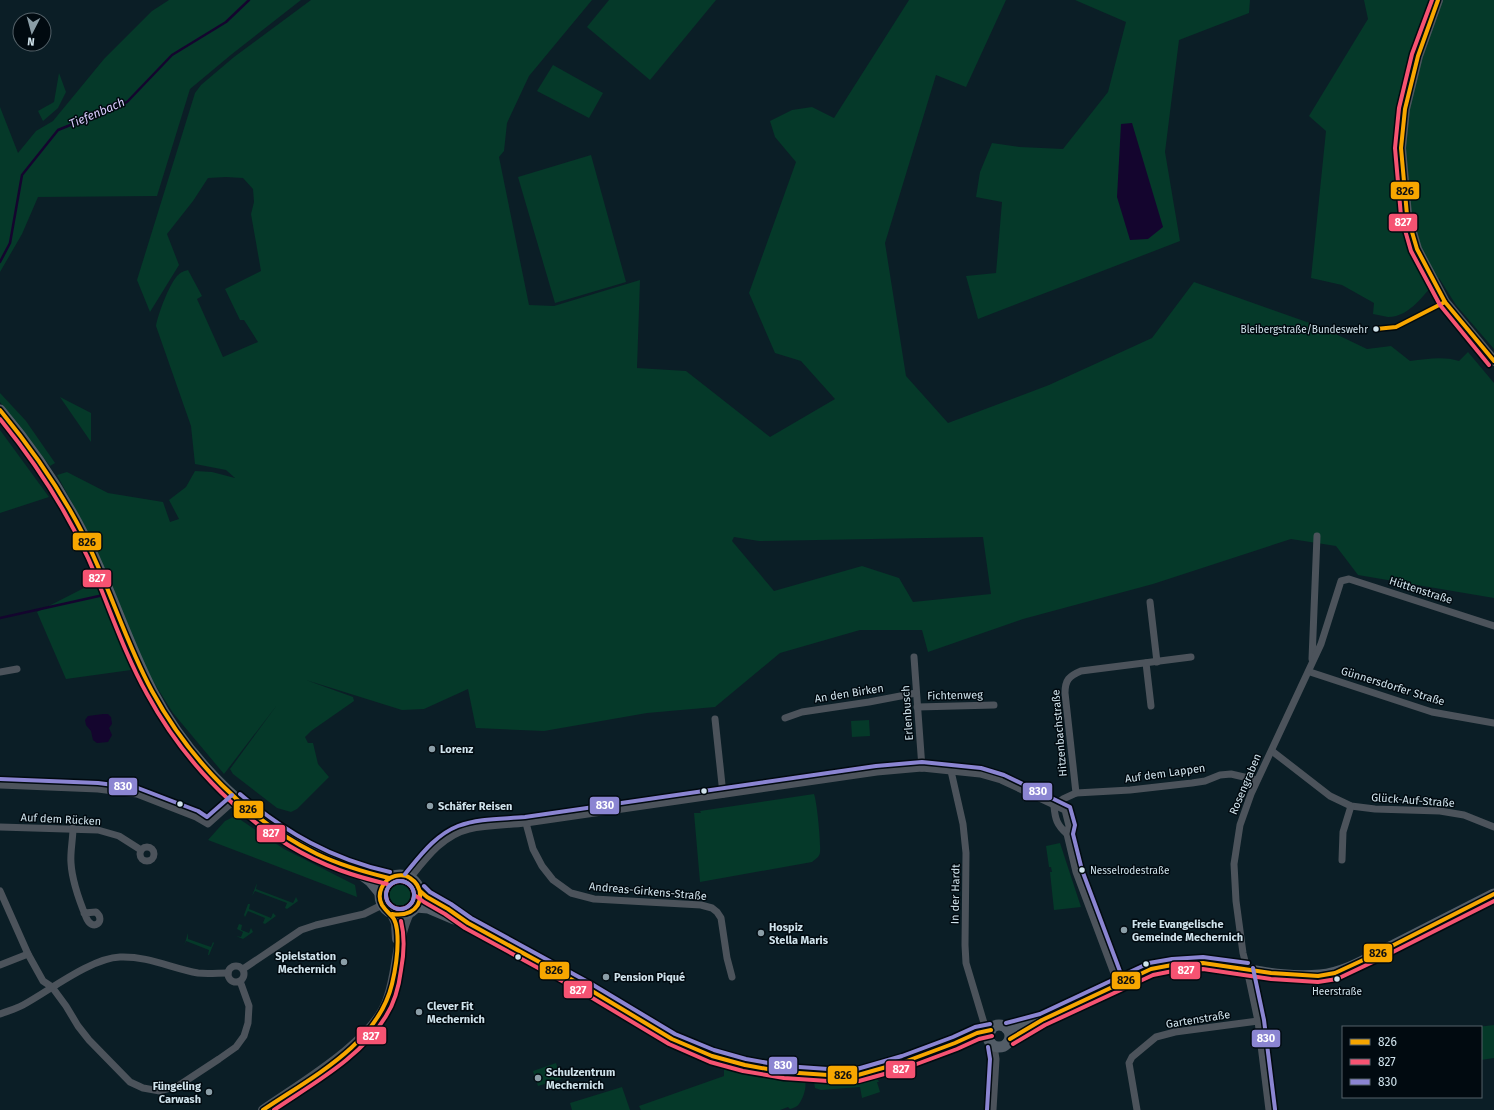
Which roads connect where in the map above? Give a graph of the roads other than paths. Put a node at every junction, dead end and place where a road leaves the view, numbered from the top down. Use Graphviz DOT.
graph roads {
  1 [pos="1438,0"];
  2 [pos="1494,361"];
  3 [pos="0,410"];
  4 [pos="1317,536"];
  5 [pos="1341,581"];
  6 [pos="1150,602"];
  7 [pos="1494,626"];
  8 [pos="914,657"];
  9 [pos="1191,657"];
  10 [pos="1157,662"];
  11 [pos="1146,663"];
  12 [pos="1312,663"];
  13 [pos="17,669"];
  14 [pos="0,672"];
  15 [pos="1310,672"];
  16 [pos="916,693"];
  17 [pos="994,705"];
  18 [pos="1151,706"];
  19 [pos="917,707"];
  20 [pos="785,718"];
  21 [pos="715,719"];
  22 [pos="1494,723"];
  23 [pos="1272,750"];
  24 [pos="922,768"];
  25 [pos="951,771"];
  26 [pos="1257,780"];
  27 [pos="0,785"];
  28 [pos="723,794"];
  29 [pos="1076,794"];
  30 [pos="236,799"];
  31 [pos="1054,806"];
  32 [pos="1351,806"];
  33 [pos="526,823"];
  34 [pos="0,827"];
  35 [pos="1494,827"];
  36 [pos="73,828"];
  37 [pos="1068,834"];
  38 [pos="141,850"];
  39 [pos="1342,860"];
  40 [pos="347,866"];
  41 [pos="389,878"];
  42 [pos="410,878"];
  43 [pos="0,891"];
  44 [pos="420,891"];
  45 [pos="380,893"];
  46 [pos="1494,894"];
  47 [pos="382,905"];
  48 [pos="413,910"];
  49 [pos="84,913"];
  50 [pos="392,914"];
  51 [pos="468,923"];
  52 [pos="398,953"];
  53 [pos="28,954"];
  54 [pos="0,965"];
  55 [pos="243,969"];
  56 [pos="1248,969"];
  57 [pos="228,974"];
  58 [pos="732,977"];
  59 [pos="240,981"];
  60 [pos="1118,984"];
  61 [pos="52,987"];
  62 [pos="0,1014"];
  63 [pos="1258,1021"];
  64 [pos="1009,1034"];
  65 [pos="990,1036"];
  66 [pos="263,1110"];
  67 [pos="994,1110"];
  68 [pos="1137,1110"];
  69 [pos="1269,1110"];
  1 -- 2 [label="street"];
  3 -- 30 [label="main road"];
  4 -- 12 [label="street, Rosengraben"];
  5 -- 7 [label="street, Hüttenstraße"];
  5 -- 12 [label="street, Rosengraben"];
  6 -- 10 [label="street"];
  8 -- 16 [label="street, Erlenbusch"];
  9 -- 10 [label="street, Hitzenbachstraße"];
  10 -- 11 [label="street, Hitzenbachstraße"];
  11 -- 18 [label="street"];
  11 -- 29 [label="street, Hitzenbachstraße"];
  12 -- 15 [label="street, Rosengraben"];
  13 -- 14 [label="street"];
  15 -- 22 [label="street, Günnersdorfer Straße"];
  15 -- 23 [label="street, Rosengraben"];
  16 -- 19 [label="street, Erlenbusch"];
  16 -- 20 [label="street, An den Birken"];
  17 -- 19 [label="street, Fichtenweg"];
  19 -- 24 [label="street, Erlenbusch"];
  21 -- 28 [label="street"];
  23 -- 26 [label="street, Rosengraben"];
  23 -- 32 [label="street, Glück-Auf-Straße"];
  24 -- 25 [label="street"];
  24 -- 28 [label="street"];
  25 -- 31 [label="street"];
  25 -- 65 [label="street, In der Hardt"];
  26 -- 29 [label="street, Auf dem Lappen"];
  26 -- 56 [label="street, Rosengraben"];
  27 -- 30 [label="street"];
  28 -- 33 [label="street"];
  29 -- 31 [label="street"];
  30 -- 40 [label="main road"];
  31 -- 37 [label="street"];
  31 -- 37 [label="street"];
  32 -- 35 [label="street, Glück-Auf-Straße"];
  32 -- 39 [label="street"];
  33 -- 42 [label="street"];
  33 -- 58 [label="street, Andreas-Girkens-Straße"];
  34 -- 36 [label="street, Auf dem Rücken"];
  36 -- 38 [label="street, Auf dem Rücken"];
  36 -- 49 [label="street"];
  37 -- 60 [label="street"];
  40 -- 41 [label="main road"];
  40 -- 45 [label="main road"];
  41 -- 42 [label="main road"];
  41 -- 45 [label="main road"];
  42 -- 44 [label="main road"];
  43 -- 53 [label="street"];
  44 -- 48 [label="main road"];
  44 -- 51 [label="main road"];
  45 -- 47 [label="main road"];
  46 -- 56 [label="main road"];
  47 -- 50 [label="main road"];
  47 -- 55 [label="street"];
  48 -- 50 [label="main road"];
  48 -- 51 [label="main road"];
  48 -- 52 [label="street"];
  50 -- 52 [label="street"];
  51 -- 65 [label="main road"];
  52 -- 66 [label="street"];
  53 -- 54 [label="street"];
  53 -- 61 [label="street"];
  55 -- 57 [label="street"];
  55 -- 59 [label="street"];
  56 -- 60 [label="main road"];
  56 -- 63 [label="street, Rosengraben"];
  57 -- 59 [label="street"];
  57 -- 61 [label="street"];
  59 -- 61 [label="street"];
  60 -- 64 [label="main road"];
  61 -- 62 [label="street"];
  63 -- 68 [label="street, Gartenstraße"];
  63 -- 69 [label="street, Rosengraben"];
  64 -- 65 [label="main road"];
  64 -- 65 [label="main road"];
  65 -- 67 [label="street, In der Hardt"];
}
